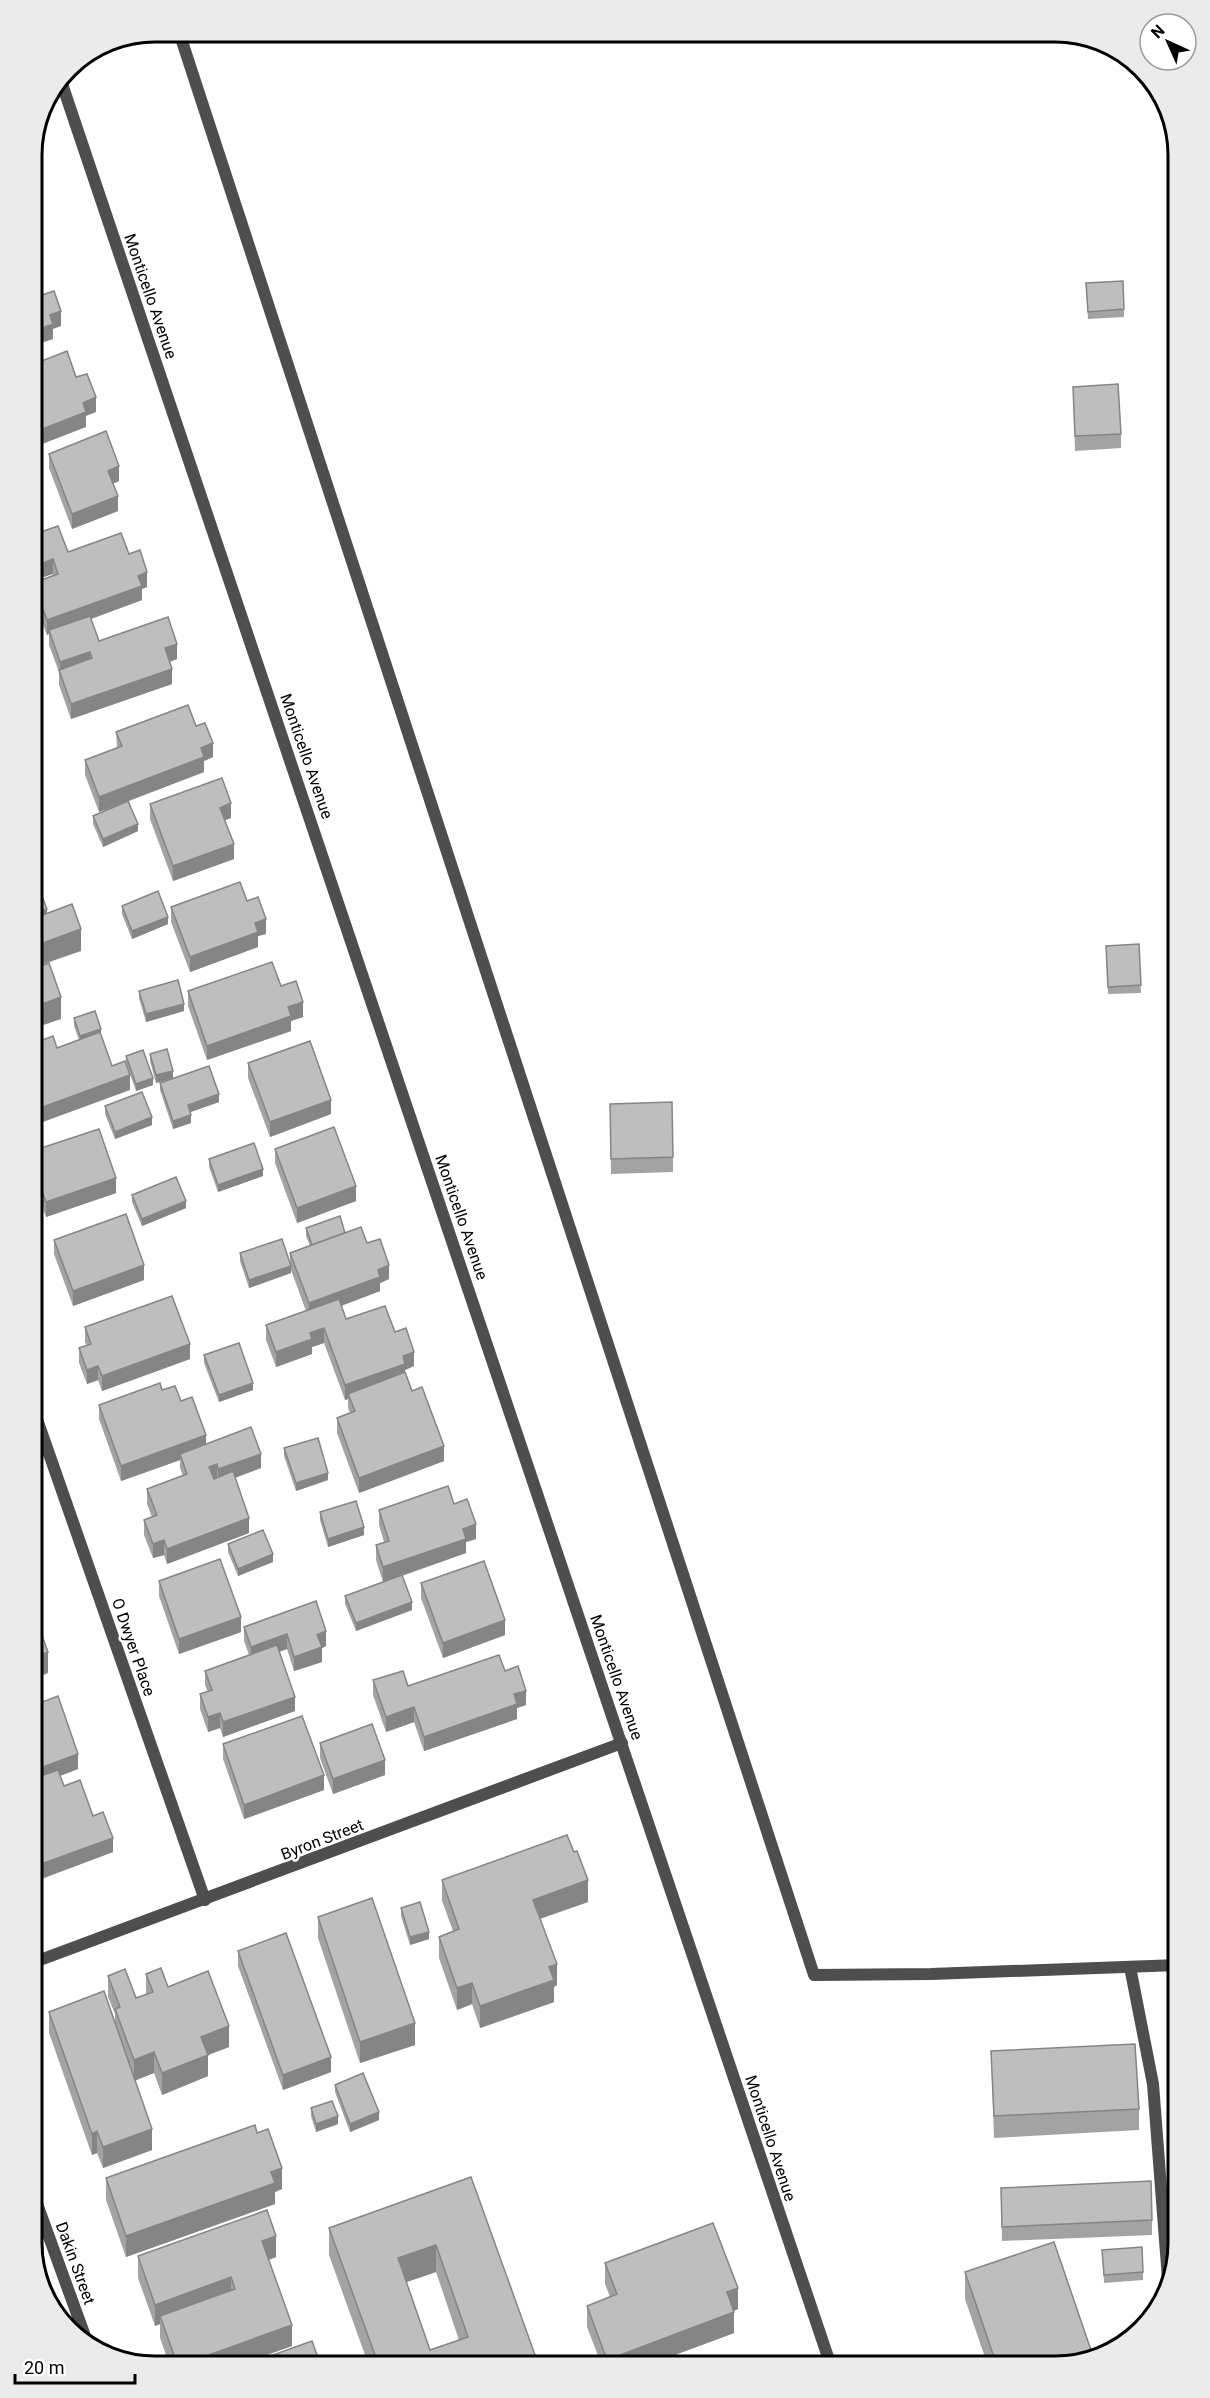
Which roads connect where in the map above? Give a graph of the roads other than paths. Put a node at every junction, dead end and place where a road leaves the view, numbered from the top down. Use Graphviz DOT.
graph roads {
  1 [pos="182,42"];
  2 [pos="63,88"];
  3 [pos="42,1434"];
  4 [pos="622,1743"];
  5 [pos="205,1900"];
  6 [pos="42,1959"];
  7 [pos="1168,1965"];
  8 [pos="1130,1967"];
  9 [pos="42,2218"];
  10 [pos="1167,2261"];
  11 [pos="83,2330"];
  12 [pos="826,2356"];
  1 -- 8 [label="street"];
  2 -- 4 [label="street, Monticello Avenue"];
  3 -- 5 [label="street, O Dwyer Place"];
  4 -- 5 [label="street, Byron Street"];
  4 -- 12 [label="street, Monticello Avenue"];
  5 -- 6 [label="street, Byron Street"];
  7 -- 8 [label="street"];
  8 -- 10 [label="street"];
  9 -- 11 [label="street, Dakin Street"];
}
